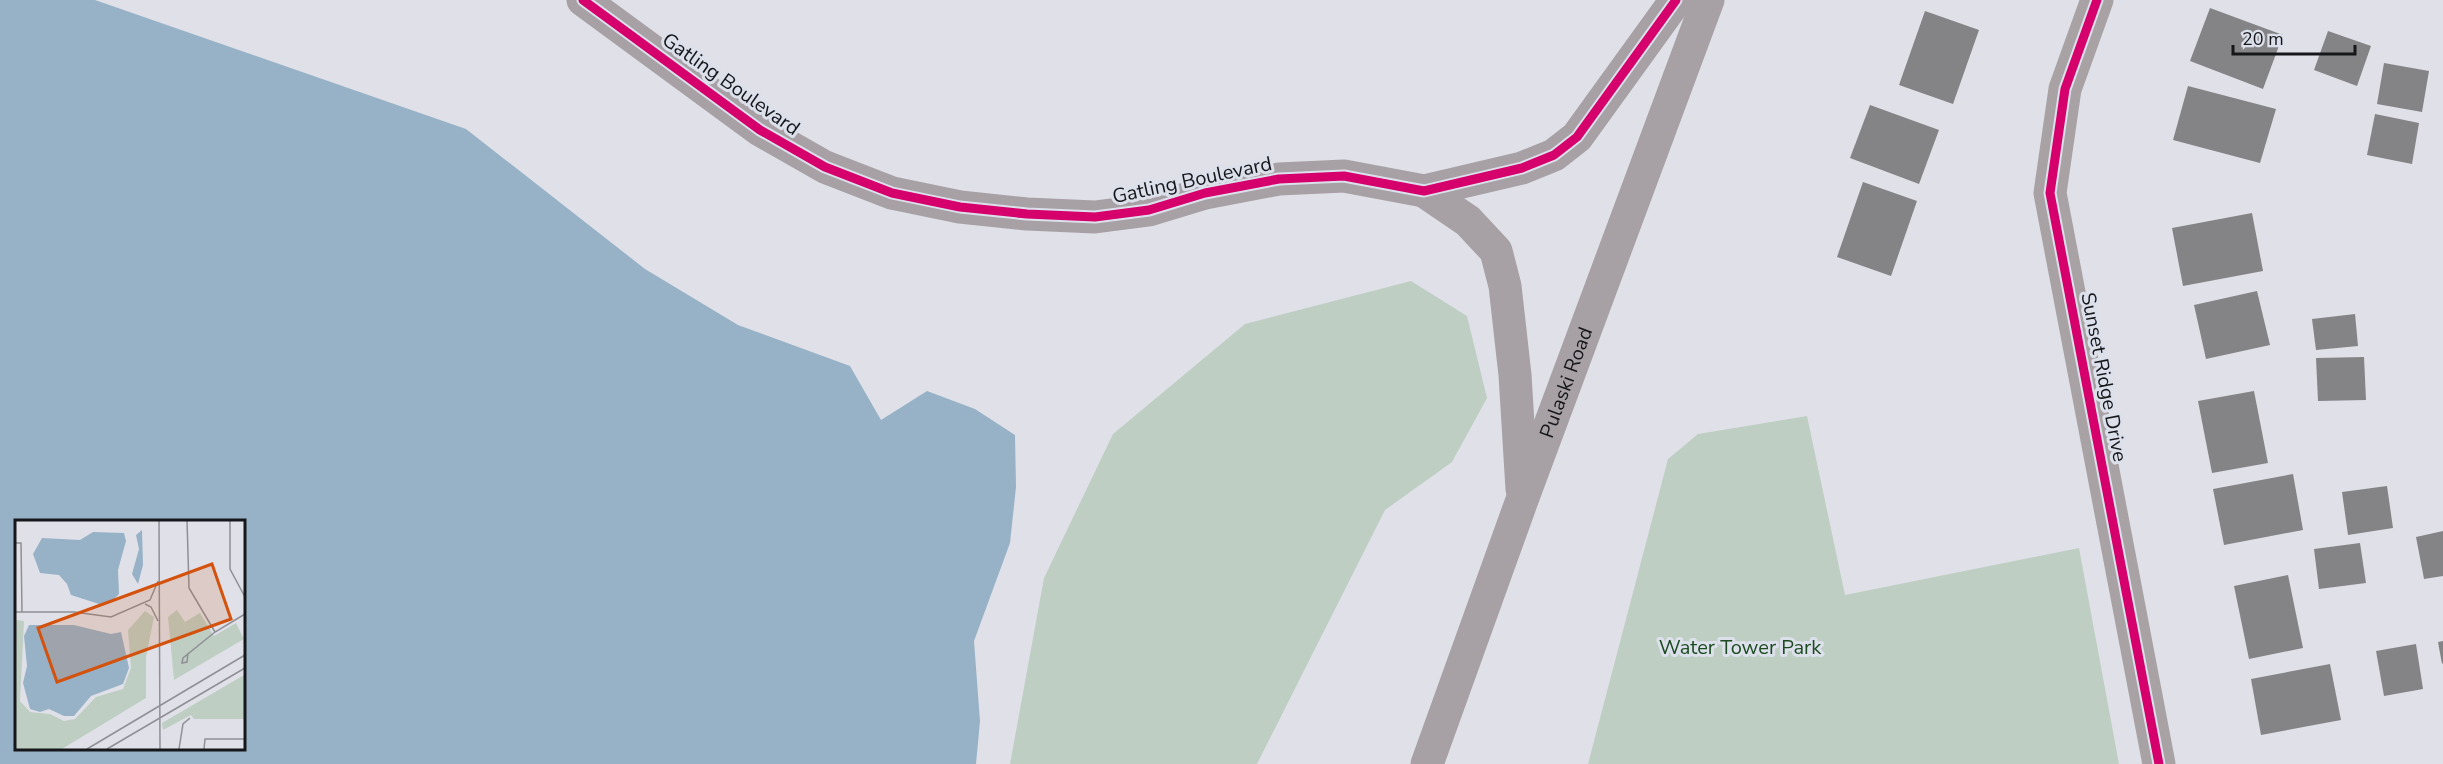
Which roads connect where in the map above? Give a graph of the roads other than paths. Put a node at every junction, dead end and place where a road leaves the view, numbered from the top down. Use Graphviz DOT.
graph roads {
  1 [pos="583,0"];
  2 [pos="1676,0"];
  3 [pos="1708,0"];
  4 [pos="2097,0"];
  5 [pos="1424,191"];
  6 [pos="1522,500"];
  7 [pos="1427,764"];
  8 [pos="2159,764"];
  1 -- 5 [label="street, Gatling Boulevard"];
  2 -- 5 [label="street, Gatling Boulevard"];
  3 -- 6 [label="street, Pulaski Road"];
  4 -- 8 [label="street, Sunset Ridge Drive"];
  5 -- 6 [label="street, Gatling Boulevard"];
  6 -- 7 [label="street, Pulaski Road"];
}
